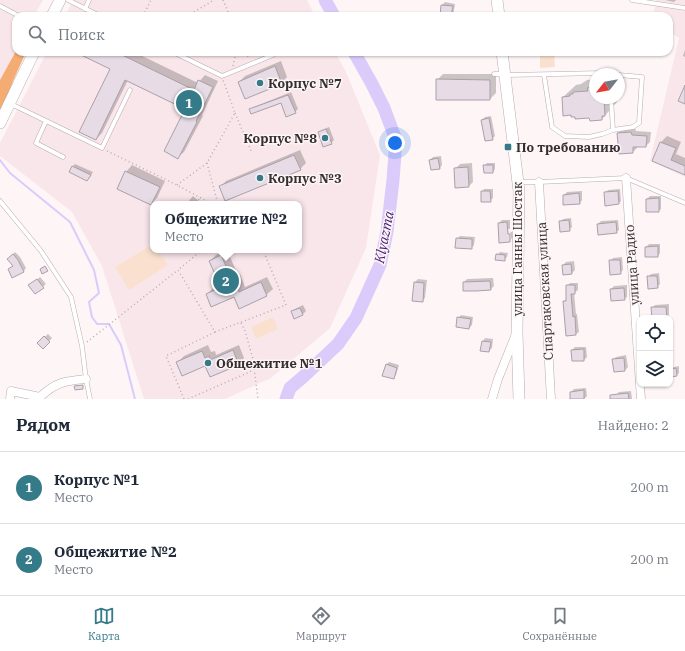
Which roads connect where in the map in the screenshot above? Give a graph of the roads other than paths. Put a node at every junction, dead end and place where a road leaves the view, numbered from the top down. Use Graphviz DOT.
graph roads {
  1 [pos="60,0"];
  2 [pos="68,0"];
  3 [pos="89,0"];
  4 [pos="497,0"];
  5 [pos="632,0"];
  6 [pos="0,6"];
  7 [pos="685,8"];
  8 [pos="85,9"];
  9 [pos="12,12"];
  10 [pos="54,12"];
  11 [pos="91,12"];
  12 [pos="498,12"];
  13 [pos="32,56"];
  14 [pos="180,56"];
  15 [pos="271,56"];
  16 [pos="502,56"];
  17 [pos="501,74"];
  18 [pos="589,74"];
  19 [pos="544,75"];
  20 [pos="625,76"];
  21 [pos="130,90"];
  22 [pos="9,104"];
  23 [pos="611,104"];
  24 [pos="46,122"];
  25 [pos="0,123"];
  26 [pos="613,130"];
  27 [pos="63,157"];
  28 [pos="626,178"];
  29 [pos="518,182"];
  30 [pos="539,182"];
  31 [pos="0,201"];
  32 [pos="685,203"];
  33 [pos="517,332"];
  34 [pos="86,379"];
  35 [pos="498,379"];
  36 [pos="10,399"];
  37 [pos="90,399"];
  38 [pos="486,399"];
  39 [pos="492,399"];
  40 [pos="519,399"];
  41 [pos="551,399"];
  42 [pos="641,399"];
  1 -- 10 [label="main road"];
  2 -- 8 [label="lane"];
  3 -- 8 [label="lane"];
  4 -- 12 [label="main road"];
  5 -- 7 [label="lane"];
  6 -- 9 [label="lane"];
  8 -- 11 [label="lane"];
  13 -- 22 [label="main road"];
  14 -- 15 [label="lane"];
  16 -- 17 [label="main road, улица Ганны Шостак"];
  17 -- 19 [label="lane"];
  17 -- 29 [label="main road, улица Ганны Шостак"];
  18 -- 19 [label="lane"];
  19 -- 26 [label="lane"];
  20 -- 26 [label="lane"];
  21 -- 24 [label="lane"];
  22 -- 24 [label="lane"];
  22 -- 25 [label="main road"];
  23 -- 26 [label="lane"];
  24 -- 27 [label="lane"];
  28 -- 30 [label="lane"];
  28 -- 32 [label="lane"];
  28 -- 42 [label="street, улица Радио"];
  29 -- 30 [label="lane"];
  29 -- 33 [label="main road, улица Ганны Шостак"];
  30 -- 41 [label="street, Спартаковская улица"];
  31 -- 34 [label="lane"];
  33 -- 35 [label="street"];
  33 -- 40 [label="main road, улица Ганны Шостак"];
  34 -- 36 [label="street"];
  34 -- 37 [label="lane"];
  35 -- 38 [label="street"];
  35 -- 39 [label="street"];
}
